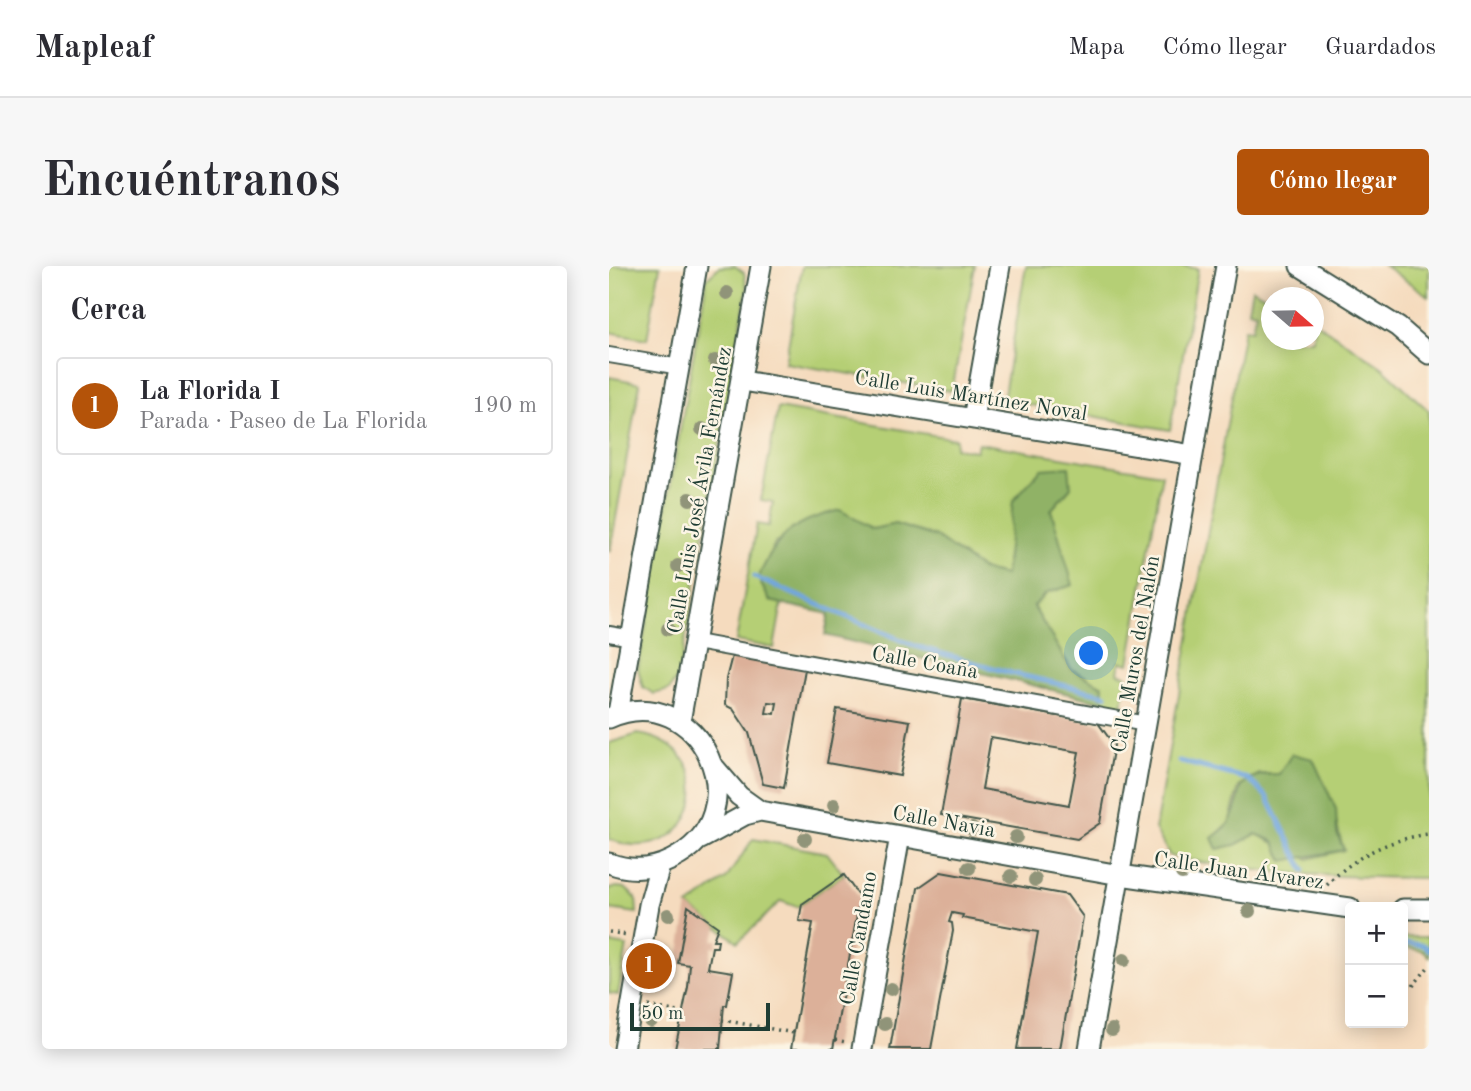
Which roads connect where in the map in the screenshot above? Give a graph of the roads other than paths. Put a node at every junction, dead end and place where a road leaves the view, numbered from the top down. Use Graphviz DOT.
graph roads {
  1 [pos="697,266"];
  2 [pos="761,266"];
  3 [pos="1000,266"];
  4 [pos="1226,266"];
  5 [pos="1300,266"];
  6 [pos="1429,354"];
  7 [pos="609,355"];
  8 [pos="680,367"];
  9 [pos="743,381"];
  10 [pos="973,419"];
  11 [pos="1193,455"];
  12 [pos="609,634"];
  13 [pos="633,638"];
  14 [pos="695,642"];
  15 [pos="614,716"];
  16 [pos="680,722"];
  17 [pos="1146,724"];
  18 [pos="715,768"];
  19 [pos="760,811"];
  20 [pos="900,836"];
  21 [pos="698,841"];
  22 [pos="609,863"];
  23 [pos="660,866"];
  24 [pos="1120,875"];
  25 [pos="1345,908"];
  26 [pos="1408,909"];
  27 [pos="1429,909"];
  28 [pos="624,1049"];
  29 [pos="862,1049"];
  30 [pos="1089,1049"];
  1 -- 8 [label="street, Calle Luis José Ávila Fernández"];
  2 -- 9 [label="street, Calle Luis José Ávila Fernández"];
  3 -- 10 [label="street"];
  4 -- 11 [label="street, Calle Muros del Nalón"];
  5 -- 6 [label="street"];
  7 -- 8 [label="street"];
  8 -- 13 [label="street, Calle Luis José Ávila Fernández"];
  9 -- 10 [label="street, Calle Luis Martínez Noval"];
  9 -- 14 [label="street, Calle Luis José Ávila Fernández"];
  10 -- 11 [label="street, Calle Luis Martínez Noval"];
  11 -- 17 [label="street, Calle Muros del Nalón"];
  12 -- 13 [label="street"];
  13 -- 15 [label="street, Calle Luis José Ávila Fernández"];
  14 -- 16 [label="street, Calle Luis José Ávila Fernández"];
  14 -- 17 [label="street, Calle Coaña"];
  15 -- 16 [label="street"];
  16 -- 18 [label="street, Calle Navia"];
  17 -- 24 [label="street, Calle Muros del Nalón"];
  18 -- 19 [label="street, Calle Navia"];
  18 -- 21 [label="street"];
  19 -- 20 [label="street, Calle Navia"];
  19 -- 21 [label="street"];
  20 -- 24 [label="street, Calle Navia"];
  20 -- 29 [label="street, Calle Candamo"];
  21 -- 23 [label="street"];
  22 -- 23 [label="street"];
  23 -- 28 [label="street"];
  24 -- 25 [label="street, Calle Juan Álvarez"];
  24 -- 30 [label="street, Calle Muros del Nalón"];
  26 -- 27 [label="street"];
}
